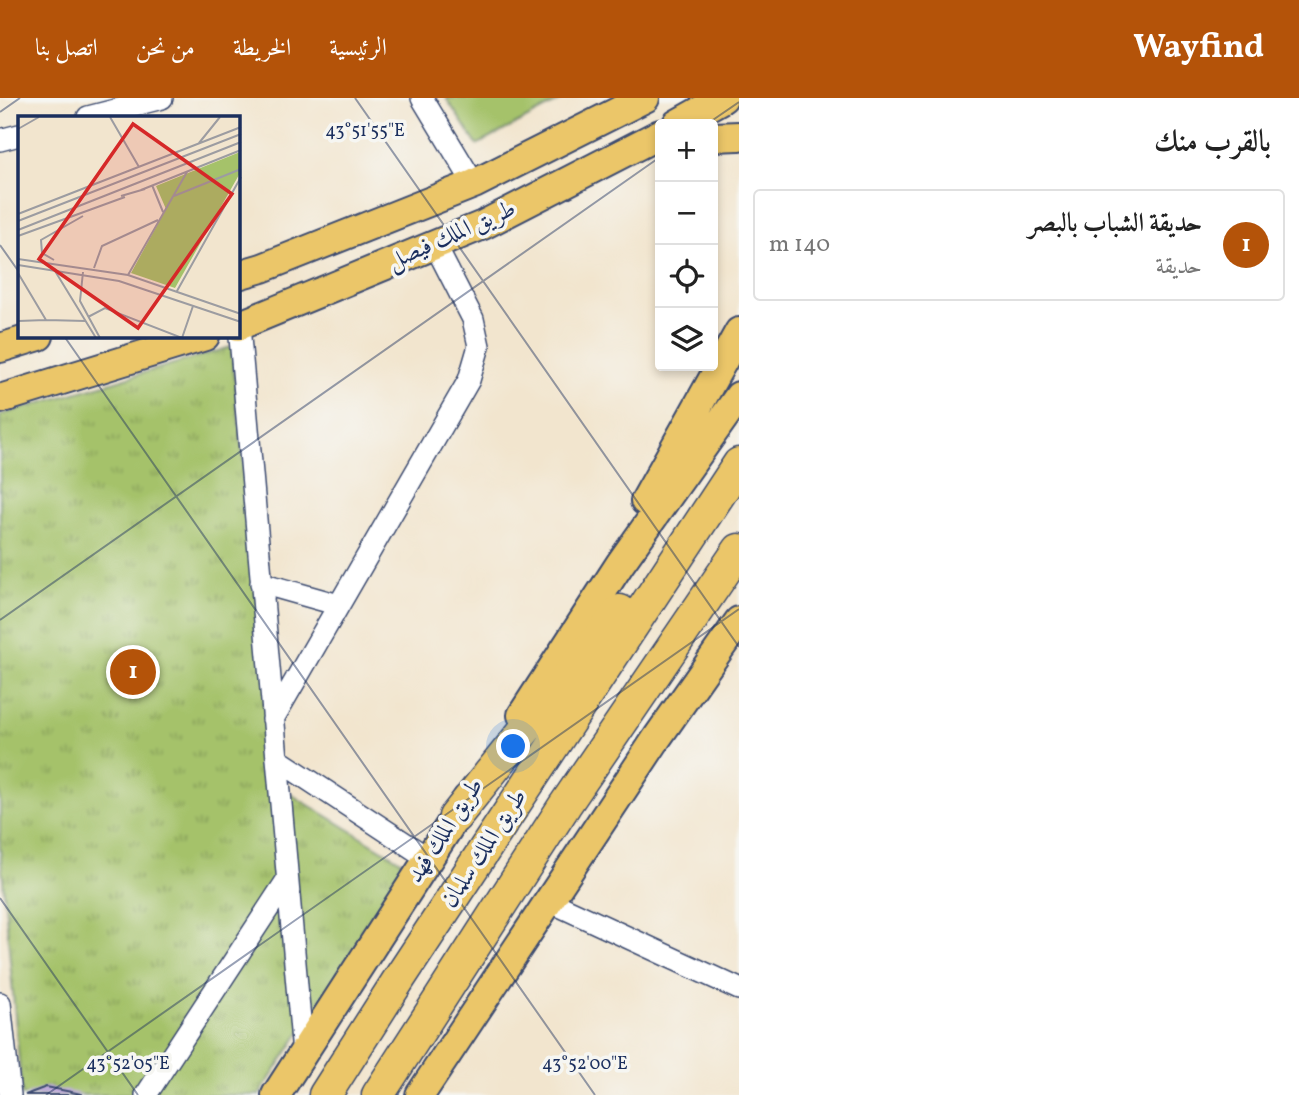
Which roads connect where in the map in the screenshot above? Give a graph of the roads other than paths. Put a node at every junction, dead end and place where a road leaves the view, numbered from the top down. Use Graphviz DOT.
graph roads {
  1 [pos="162,98"];
  2 [pos="422,98"];
  3 [pos="723,98"];
  4 [pos="637,99"];
  5 [pos="92,116"];
  6 [pos="686,119"];
  7 [pos="18,135"];
  8 [pos="718,136"];
  9 [pos="739,136"];
  10 [pos="655,137"];
  11 [pos="0,140"];
  12 [pos="655,147"];
  13 [pos="626,153"];
  14 [pos="474,184"];
  15 [pos="435,245"];
  16 [pos="240,274"];
  17 [pos="240,326"];
  18 [pos="739,332"];
  19 [pos="32,338"];
  20 [pos="198,338"];
  21 [pos="240,338"];
  22 [pos="0,348"];
  23 [pos="739,396"];
  24 [pos="0,399"];
  25 [pos="739,463"];
  26 [pos="739,550"];
  27 [pos="261,583"];
  28 [pos="339,605"];
  29 [pos="739,621"];
  30 [pos="560,656"];
  31 [pos="273,719"];
  32 [pos="277,759"];
  33 [pos="456,817"];
  34 [pos="429,859"];
  35 [pos="287,880"];
  36 [pos="549,901"];
  37 [pos="739,989"];
  38 [pos="0,1003"];
  39 [pos="303,1054"];
  40 [pos="9,1095"];
  41 [pos="146,1095"];
  42 [pos="276,1095"];
  43 [pos="326,1095"];
  44 [pos="378,1095"];
  45 [pos="420,1095"];
  1 -- 5 [label="street"];
  2 -- 14 [label="street"];
  3 -- 6 [label="main road"];
  4 -- 14 [label="main road, طريق الملك فيصل"];
  7 -- 11 [label="street"];
  8 -- 9 [label="main road"];
  10 -- 13 [label="main road, طريق الملك فيصل"];
  12 -- 13 [label="main road"];
  13 -- 15 [label="main road, طريق الملك فيصل"];
  14 -- 16 [label="main road, طريق الملك فيصل"];
  15 -- 17 [label="main road, طريق الملك فيصل"];
  15 -- 28 [label="street"];
  18 -- 30 [label="main road"];
  19 -- 22 [label="main road"];
  20 -- 24 [label="main road"];
  21 -- 27 [label="street"];
  23 -- 30 [label="main road, طريق الملك فهد"];
  25 -- 33 [label="highway"];
  25 -- 43 [label="highway, طريق الملك سلمان"];
  26 -- 44 [label="highway, طريق الملك سلمان"];
  27 -- 28 [label="street"];
  27 -- 31 [label="street"];
  28 -- 31 [label="street"];
  29 -- 36 [label="main road"];
  30 -- 33 [label="main road, طريق الملك فهد"];
  31 -- 32 [label="street"];
  32 -- 34 [label="street"];
  32 -- 35 [label="street"];
  33 -- 34 [label="main road, طريق الملك فهد"];
  34 -- 39 [label="main road, طريق الملك فهد"];
  35 -- 39 [label="street"];
  35 -- 41 [label="street"];
  36 -- 37 [label="street"];
  36 -- 45 [label="main road"];
  38 -- 40 [label="street"];
  39 -- 42 [label="main road, طريق الملك فهد"];
}
